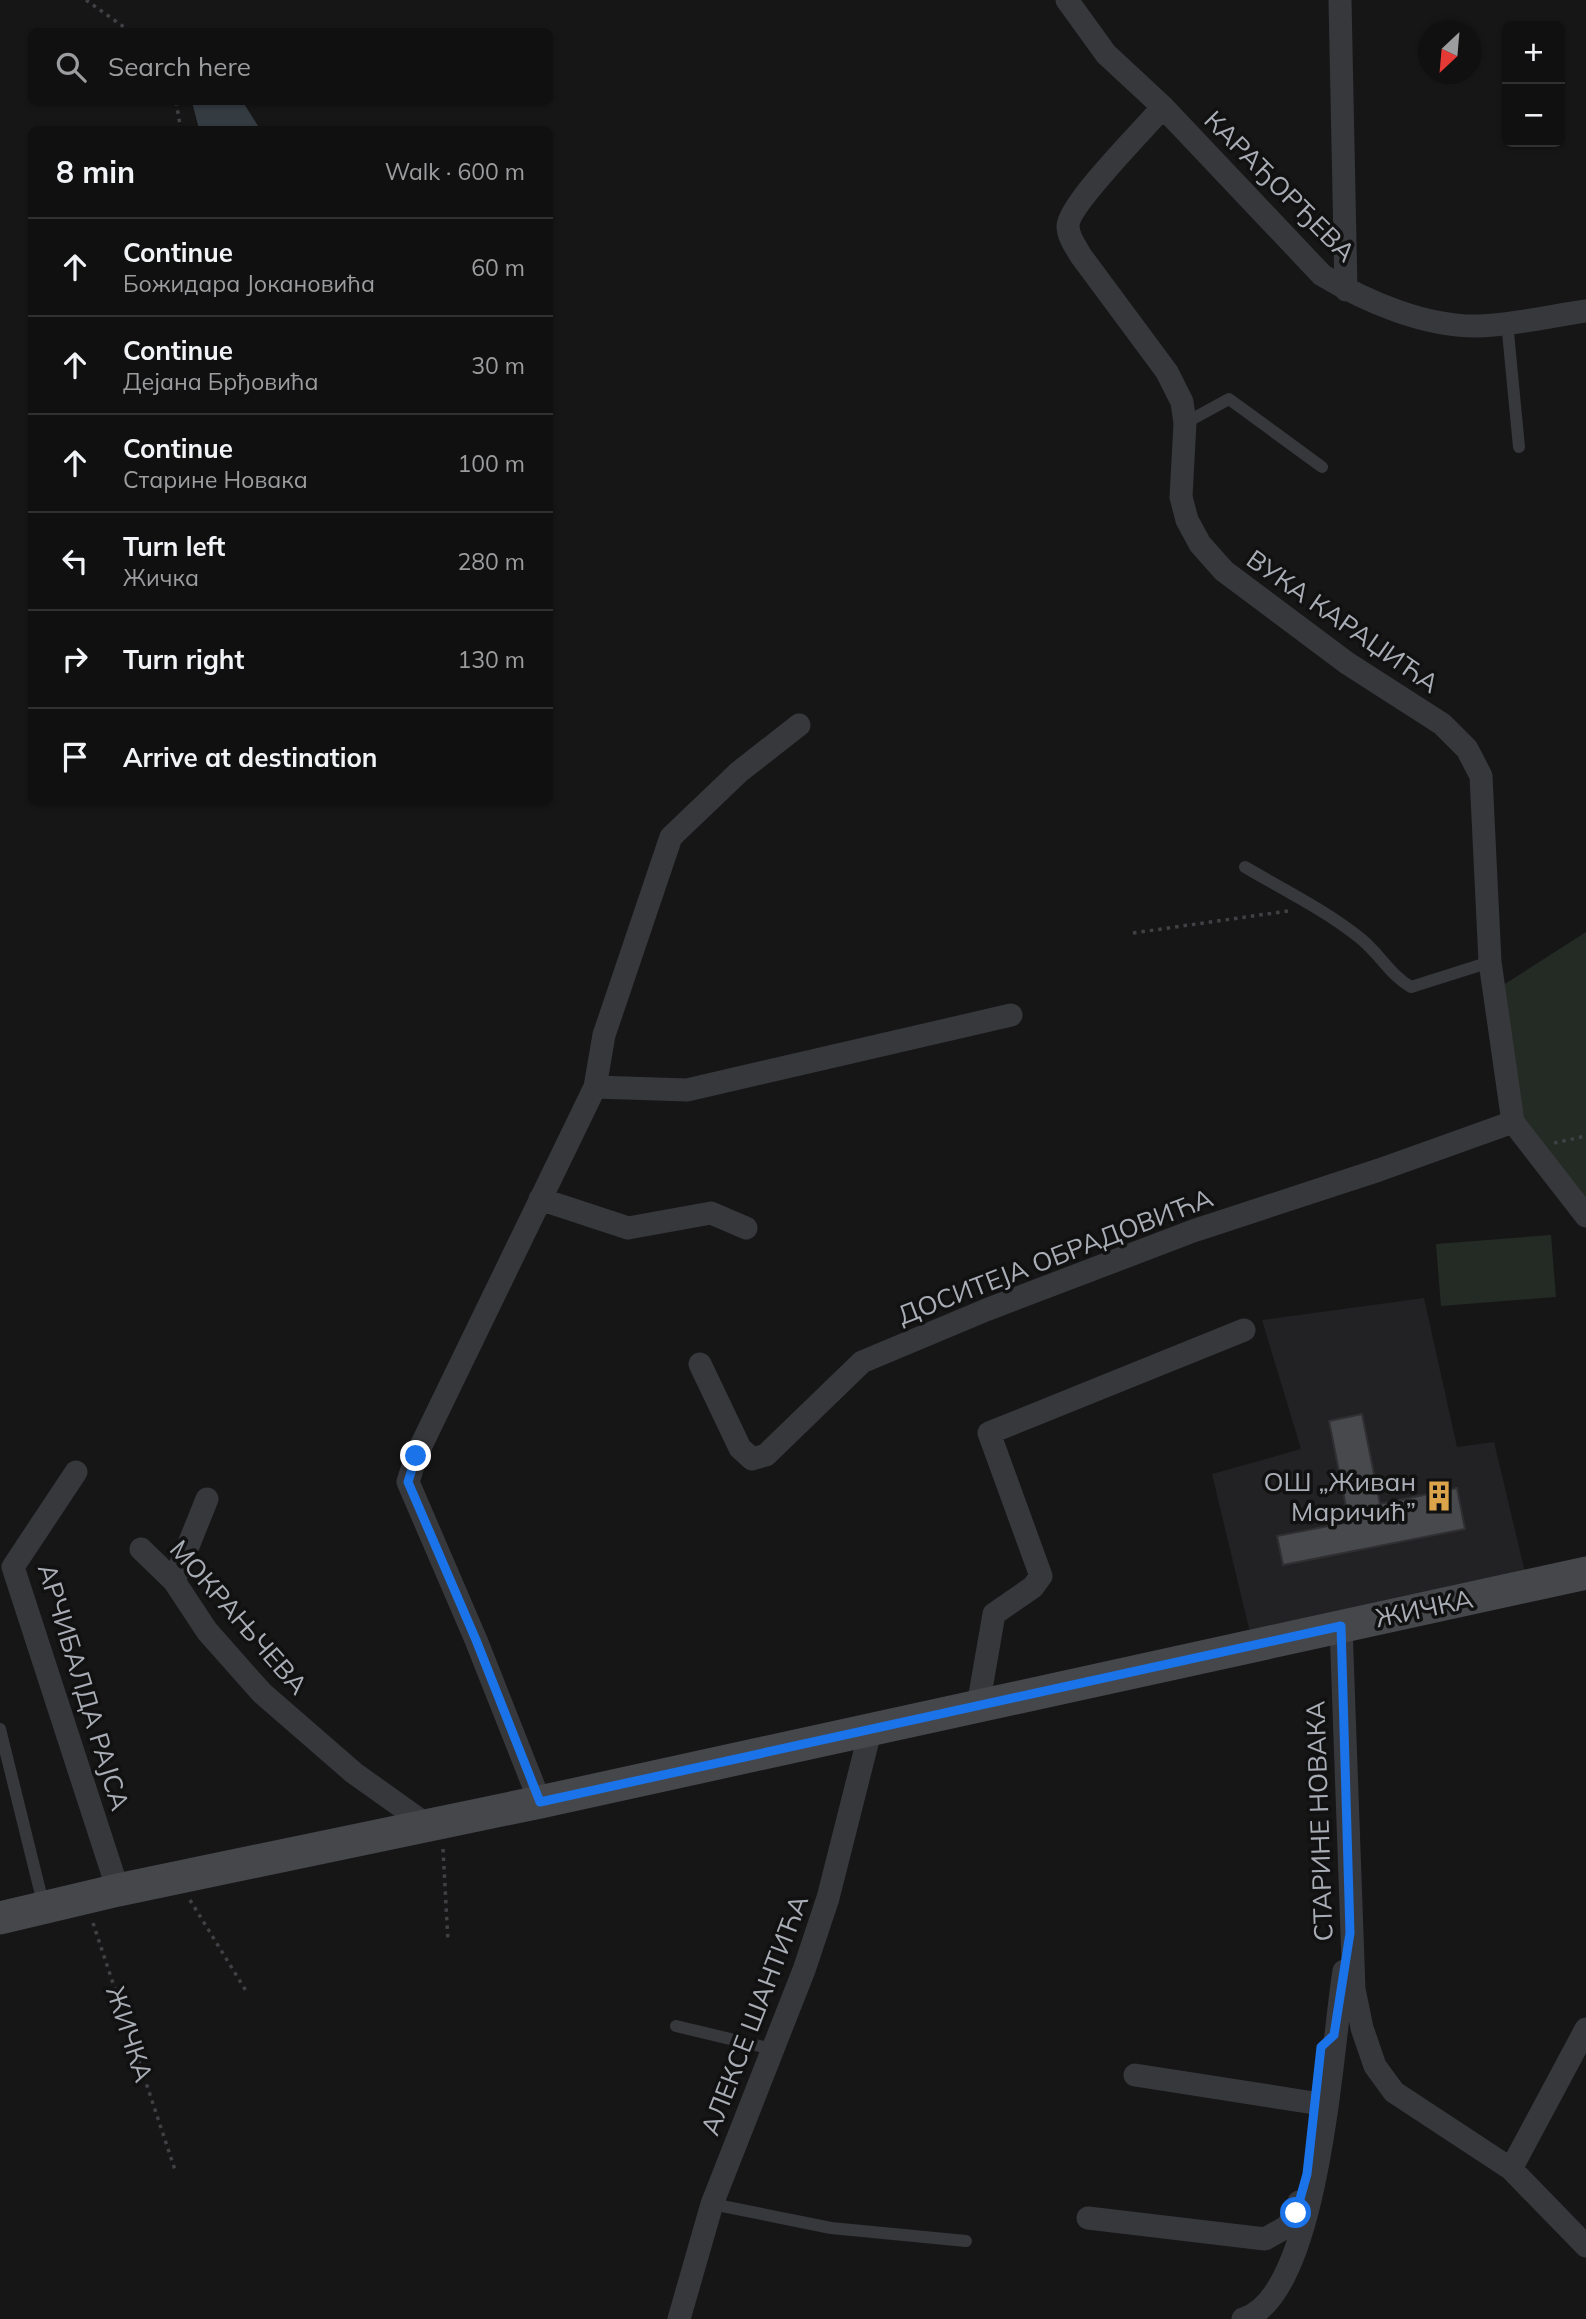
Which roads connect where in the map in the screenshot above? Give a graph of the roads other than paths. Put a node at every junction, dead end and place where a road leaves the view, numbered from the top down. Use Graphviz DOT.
graph roads {
  1 [pos="1067,0"];
  2 [pos="1340,0"];
  3 [pos="1163,107"];
  4 [pos="1346,290"];
  5 [pos="1586,311"];
  6 [pos="1507,322"];
  7 [pos="1185,423"];
  8 [pos="1519,447"];
  9 [pos="1322,467"];
  10 [pos="799,725"];
  11 [pos="1245,867"];
  12 [pos="1490,962"];
  13 [pos="1011,1015"];
  14 [pos="595,1087"];
  15 [pos="1513,1122"];
  16 [pos="540,1199"];
  17 [pos="1586,1216"];
  18 [pos="746,1228"];
  19 [pos="1244,1330"];
  20 [pos="700,1364"];
  21 [pos="75,1472"];
  22 [pos="206,1499"];
  23 [pos="141,1549"];
  24 [pos="6,1563"];
  25 [pos="1586,1573"];
  26 [pos="174,1581"];
  27 [pos="1341,1626"];
  28 [pos="978,1706"];
  29 [pos="871,1728"];
  30 [pos="0,1730"];
  31 [pos="540,1802"];
  32 [pos="434,1824"];
  33 [pos="118,1890"];
  34 [pos="44,1908"];
  35 [pos="0,1918"];
  36 [pos="1350,1933"];
  37 [pos="676,2026"];
  38 [pos="1586,2029"];
  39 [pos="1334,2035"];
  40 [pos="772,2049"];
  41 [pos="1135,2075"];
  42 [pos="1314,2103"];
  43 [pos="1511,2169"];
  44 [pos="712,2204"];
  45 [pos="1088,2218"];
  46 [pos="966,2241"];
  47 [pos="1586,2246"];
  48 [pos="679,2319"];
  49 [pos="1243,2319"];
  1 -- 3 [label="street, КАРАЂОРЂЕВА"];
  2 -- 4 [label="street"];
  3 -- 4 [label="street, КАРАЂОРЂЕВА"];
  3 -- 7 [label="street, ВУКА КАРАЏИЋА"];
  4 -- 6 [label="street, КАРАЂОРЂЕВА"];
  5 -- 6 [label="street, КАРАЂОРЂЕВА"];
  6 -- 8 [label="lane"];
  7 -- 9 [label="lane"];
  7 -- 12 [label="street, ВУКА КАРАЏИЋА"];
  10 -- 14 [label="street"];
  11 -- 12 [label="lane"];
  12 -- 15 [label="street, ВУКА КАРАЏИЋА"];
  13 -- 14 [label="street"];
  14 -- 16 [label="street"];
  15 -- 17 [label="street"];
  15 -- 20 [label="street, ДОСИТЕЈА ОБРАДОВИЋА"];
  16 -- 18 [label="street"];
  16 -- 31 [label="street"];
  19 -- 28 [label="street"];
  21 -- 24 [label="street, АРЧИБАЛДА РАЈСА"];
  22 -- 26 [label="street"];
  23 -- 26 [label="street, МОКРАЊЧЕВА"];
  24 -- 33 [label="street, АРЧИБАЛДА РАЈСА"];
  25 -- 27 [label="main road, ЖИЧКА"];
  26 -- 32 [label="street, МОКРАЊЧЕВА"];
  27 -- 28 [label="main road, ЖИЧКА"];
  27 -- 36 [label="street, СТАРИНЕ НОВАКА"];
  28 -- 29 [label="main road, ЖИЧКА"];
  29 -- 31 [label="main road, ЖИЧКА"];
  29 -- 40 [label="street, АЛЕКСЕ ШАНТИЋА"];
  30 -- 34 [label="lane"];
  31 -- 32 [label="main road, ЖИЧКА"];
  32 -- 33 [label="main road, ЖИЧКА"];
  33 -- 34 [label="main road, ЖИЧКА"];
  34 -- 35 [label="main road, ЖИЧКА"];
  36 -- 39 [label="street"];
  36 -- 43 [label="street, СТАРИНЕ НОВАКА"];
  37 -- 40 [label="lane"];
  38 -- 43 [label="street"];
  39 -- 42 [label="street"];
  39 -- 49 [label="street"];
  40 -- 44 [label="street, АЛЕКСЕ ШАНТИЋА"];
  41 -- 42 [label="street"];
  42 -- 45 [label="street"];
  43 -- 47 [label="street, СТАРИНЕ НОВАКА"];
  44 -- 46 [label="lane"];
  44 -- 48 [label="street, АЛЕКСЕ ШАНТИЋА"];
}
